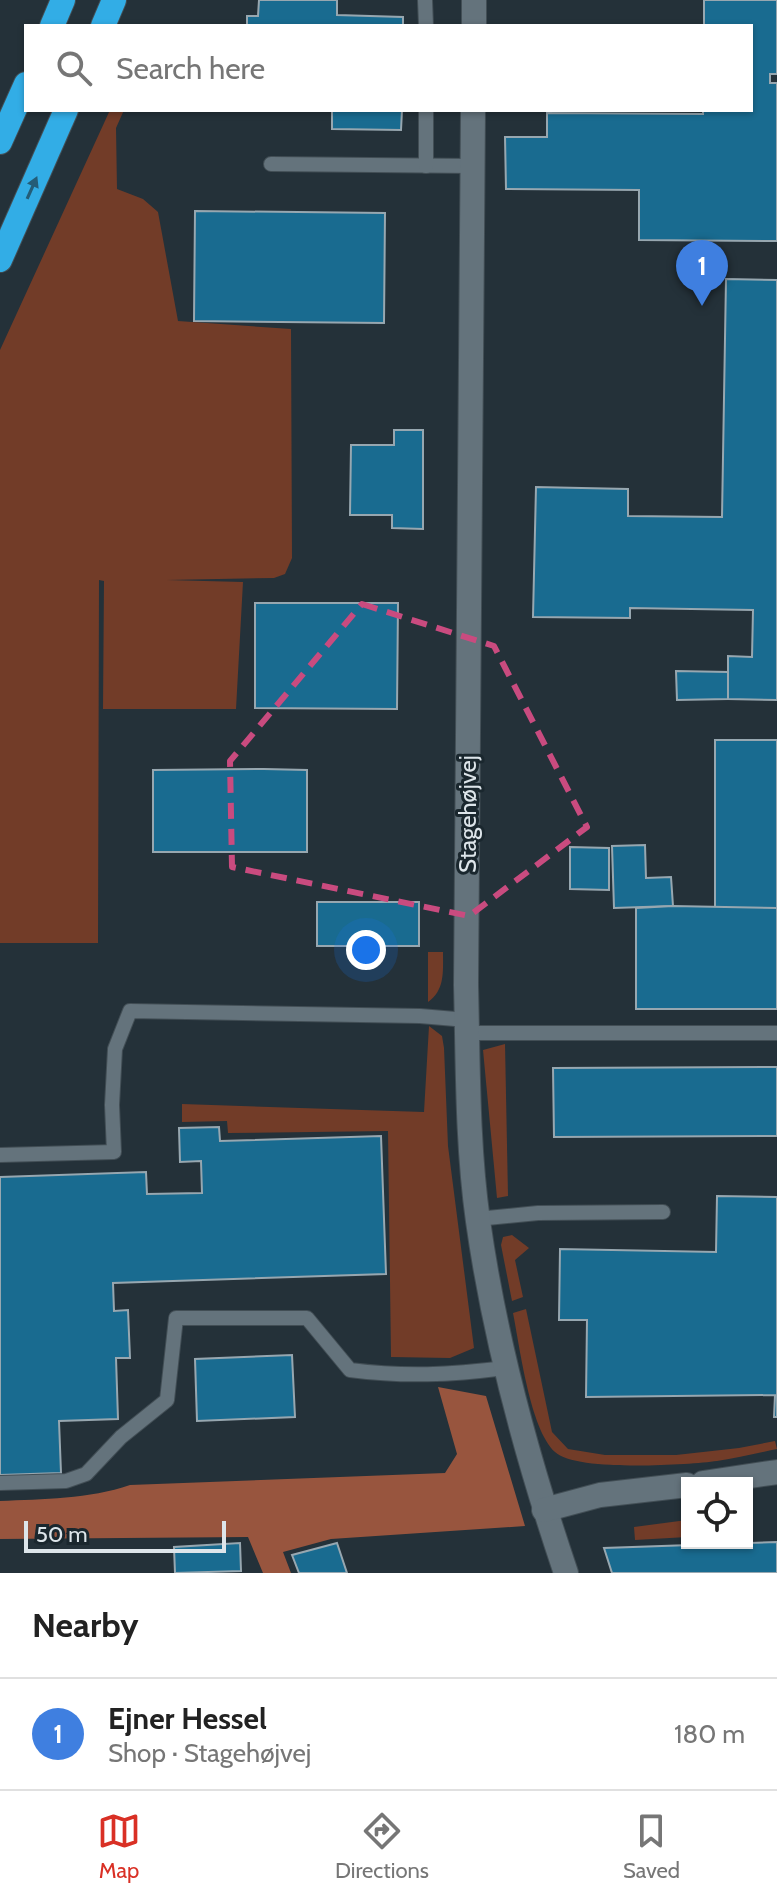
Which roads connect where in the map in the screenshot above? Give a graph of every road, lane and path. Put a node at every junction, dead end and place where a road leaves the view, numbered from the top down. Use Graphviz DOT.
graph roads {
  1 [pos="63,0"];
  2 [pos="114,0"];
  3 [pos="425,0"];
  4 [pos="474,0"];
  5 [pos="53,24"];
  6 [pos="104,24"];
  7 [pos="426,24"];
  8 [pos="474,24"];
  9 [pos="24,88"];
  10 [pos="65,112"];
  11 [pos="426,112"];
  12 [pos="473,112"];
  13 [pos="0,142"];
  14 [pos="271,164"];
  15 [pos="426,166"];
  16 [pos="473,166"];
  17 [pos="0,260"];
  18 [pos="467,1026"];
  19 [pos="777,1033"];
  20 [pos="0,1155"];
  21 [pos="663,1212"];
  22 [pos="477,1219"];
  23 [pos="505,1368"];
  24 [pos="777,1472"];
  25 [pos="743,1477"];
  26 [pos="0,1483"];
  27 [pos="681,1486"];
  28 [pos="544,1510"];
  29 [pos="566,1573"];
  1 -- 5 [label="highway"];
  2 -- 6 [label="highway"];
  3 -- 7 [label="lane"];
  4 -- 8 [label="street"];
  9 -- 13 [label="highway"];
  17 -- 10 [label="highway, one-way"];
  11 -- 15 [label="lane"];
  12 -- 16 [label="street, Stagehøjvej"];
  14 -- 15 [label="lane"];
  15 -- 16 [label="lane"];
  16 -- 18 [label="street, Stagehøjvej"];
  18 -- 19 [label="lane"];
  18 -- 20 [label="lane"];
  18 -- 22 [label="street, Stagehøjvej"];
  21 -- 22 [label="lane"];
  22 -- 23 [label="street, Stagehøjvej"];
  23 -- 26 [label="lane"];
  23 -- 28 [label="street, Stagehøjvej"];
  24 -- 25 [label="street"];
  27 -- 28 [label="street"];
  28 -- 29 [label="street, Stagehøjvej"];
}
